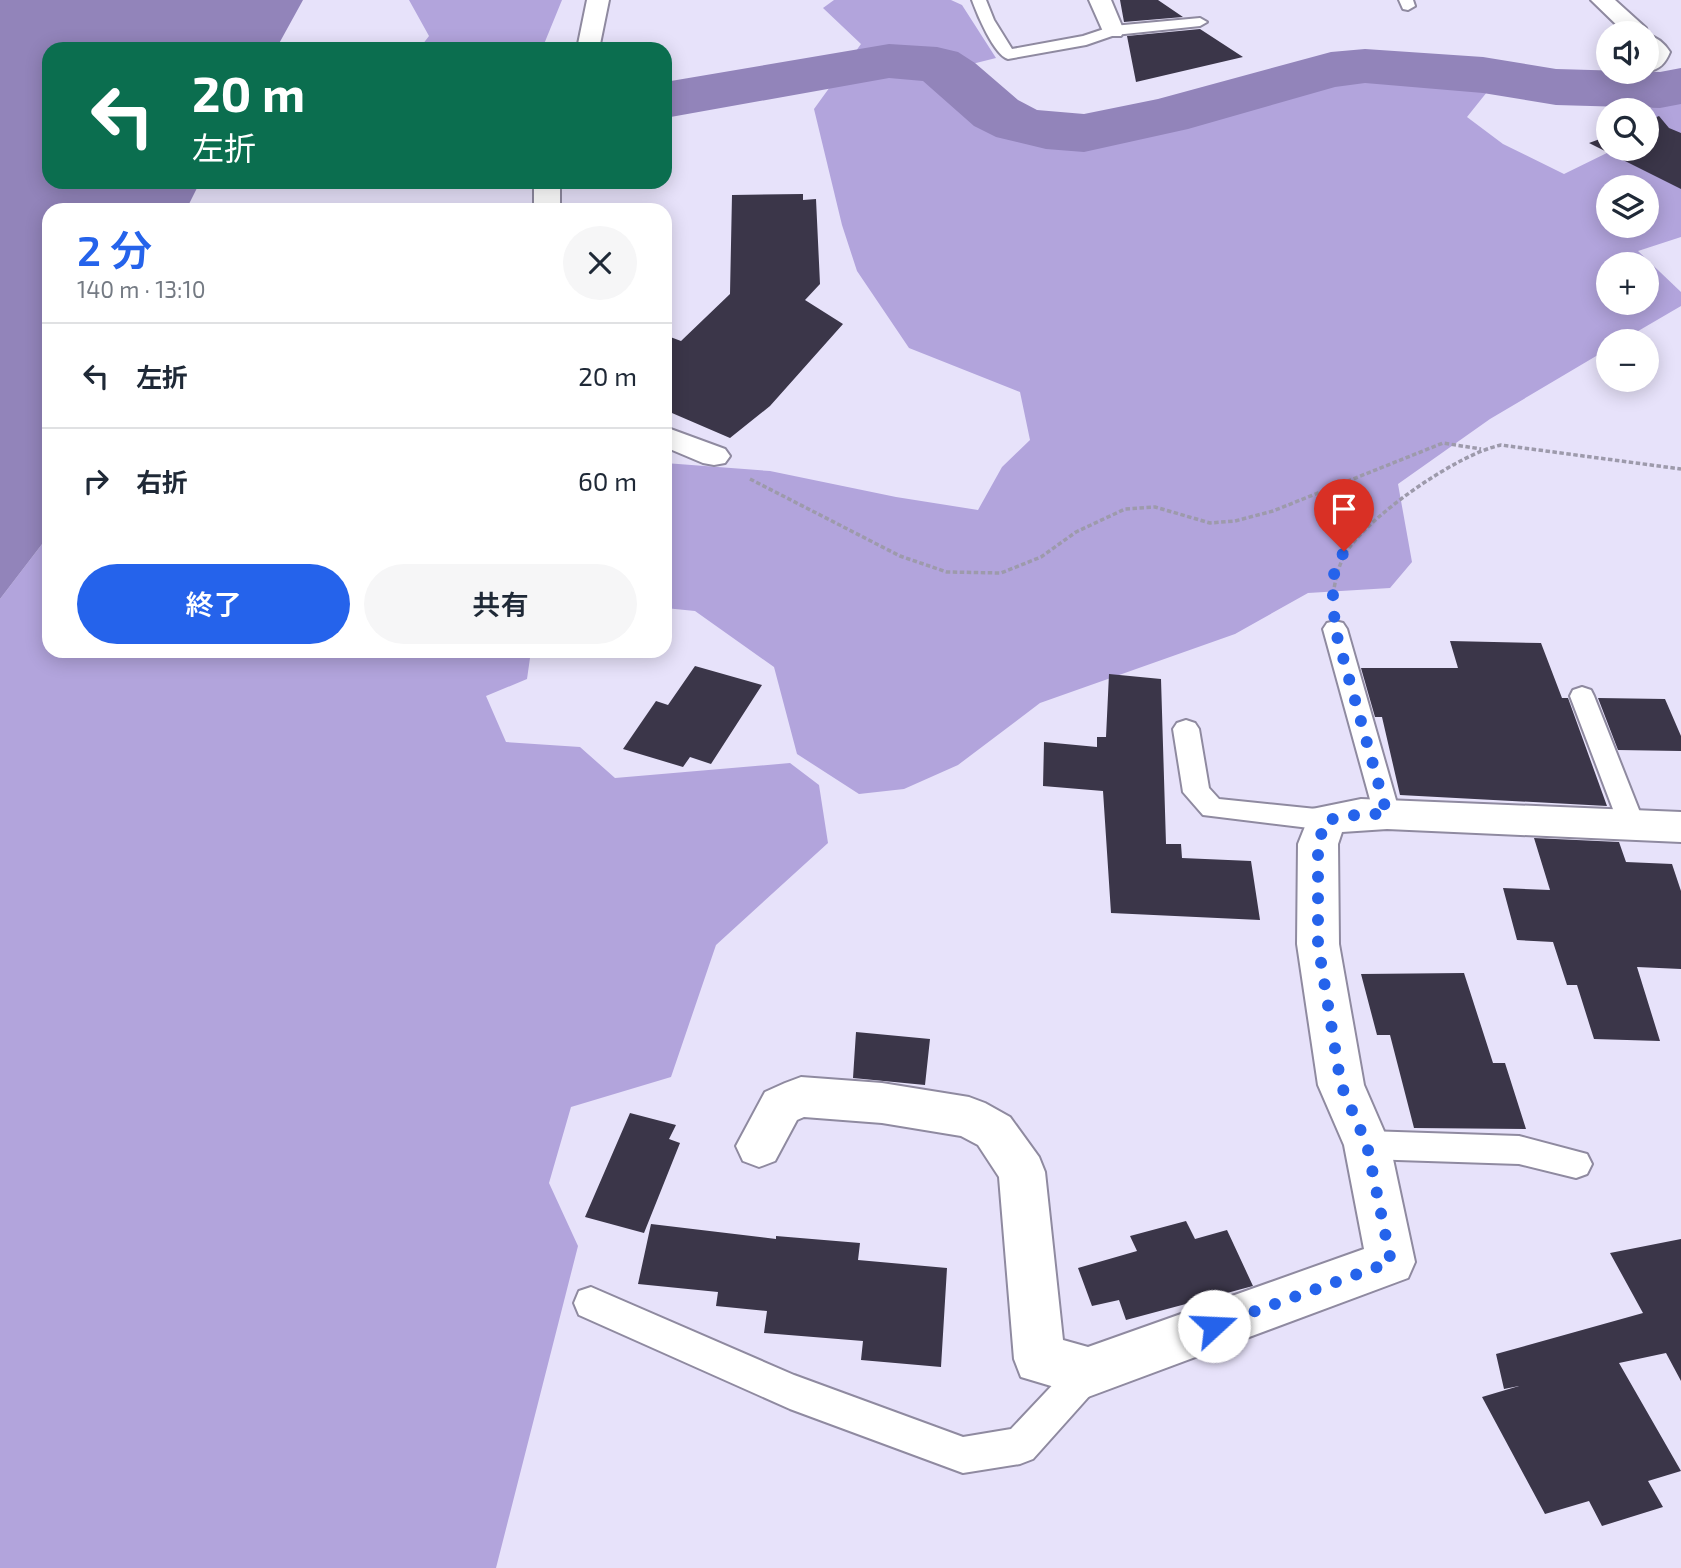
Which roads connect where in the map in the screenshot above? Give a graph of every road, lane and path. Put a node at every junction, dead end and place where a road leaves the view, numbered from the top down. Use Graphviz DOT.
graph roads {
  1 [pos="598,0"];
  2 [pos="979,0"];
  3 [pos="1100,0"];
  4 [pos="1602,0"];
  5 [pos="1625,21"];
  6 [pos="1200,22"];
  7 [pos="1113,30"];
  8 [pos="589,42"];
  9 [pos="672,439"];
  10 [pos="1482,449"];
  11 [pos="714,456"];
  12 [pos="1681,469"];
  13 [pos="1335,629"];
  14 [pos="1581,696"];
  15 [pos="1186,729"];
  16 [pos="1387,814"];
  17 [pos="1326,820"];
  18 [pos="1632,825"];
  19 [pos="1681,827"];
  20 [pos="1367,1145"];
  21 [pos="759,1146"];
  22 [pos="1576,1164"];
  23 [pos="591,1303"];
  24 [pos="1088,1372"];
  1 -- 8 [label="street"];
  2 -- 7 [label="lane"];
  3 -- 7 [label="street"];
  4 -- 5 [label="street"];
  6 -- 7 [label="lane"];
  9 -- 11 [label="street"];
  10 -- 11 [label="path"];
  10 -- 12 [label="path"];
  10 -- 13 [label="path"];
  13 -- 16 [label="lane"];
  14 -- 18 [label="lane"];
  15 -- 17 [label="lane"];
  16 -- 17 [label="street"];
  16 -- 18 [label="street"];
  17 -- 20 [label="street"];
  18 -- 19 [label="street"];
  20 -- 22 [label="lane"];
  20 -- 24 [label="street"];
  21 -- 24 [label="street"];
  23 -- 24 [label="lane"];
}
